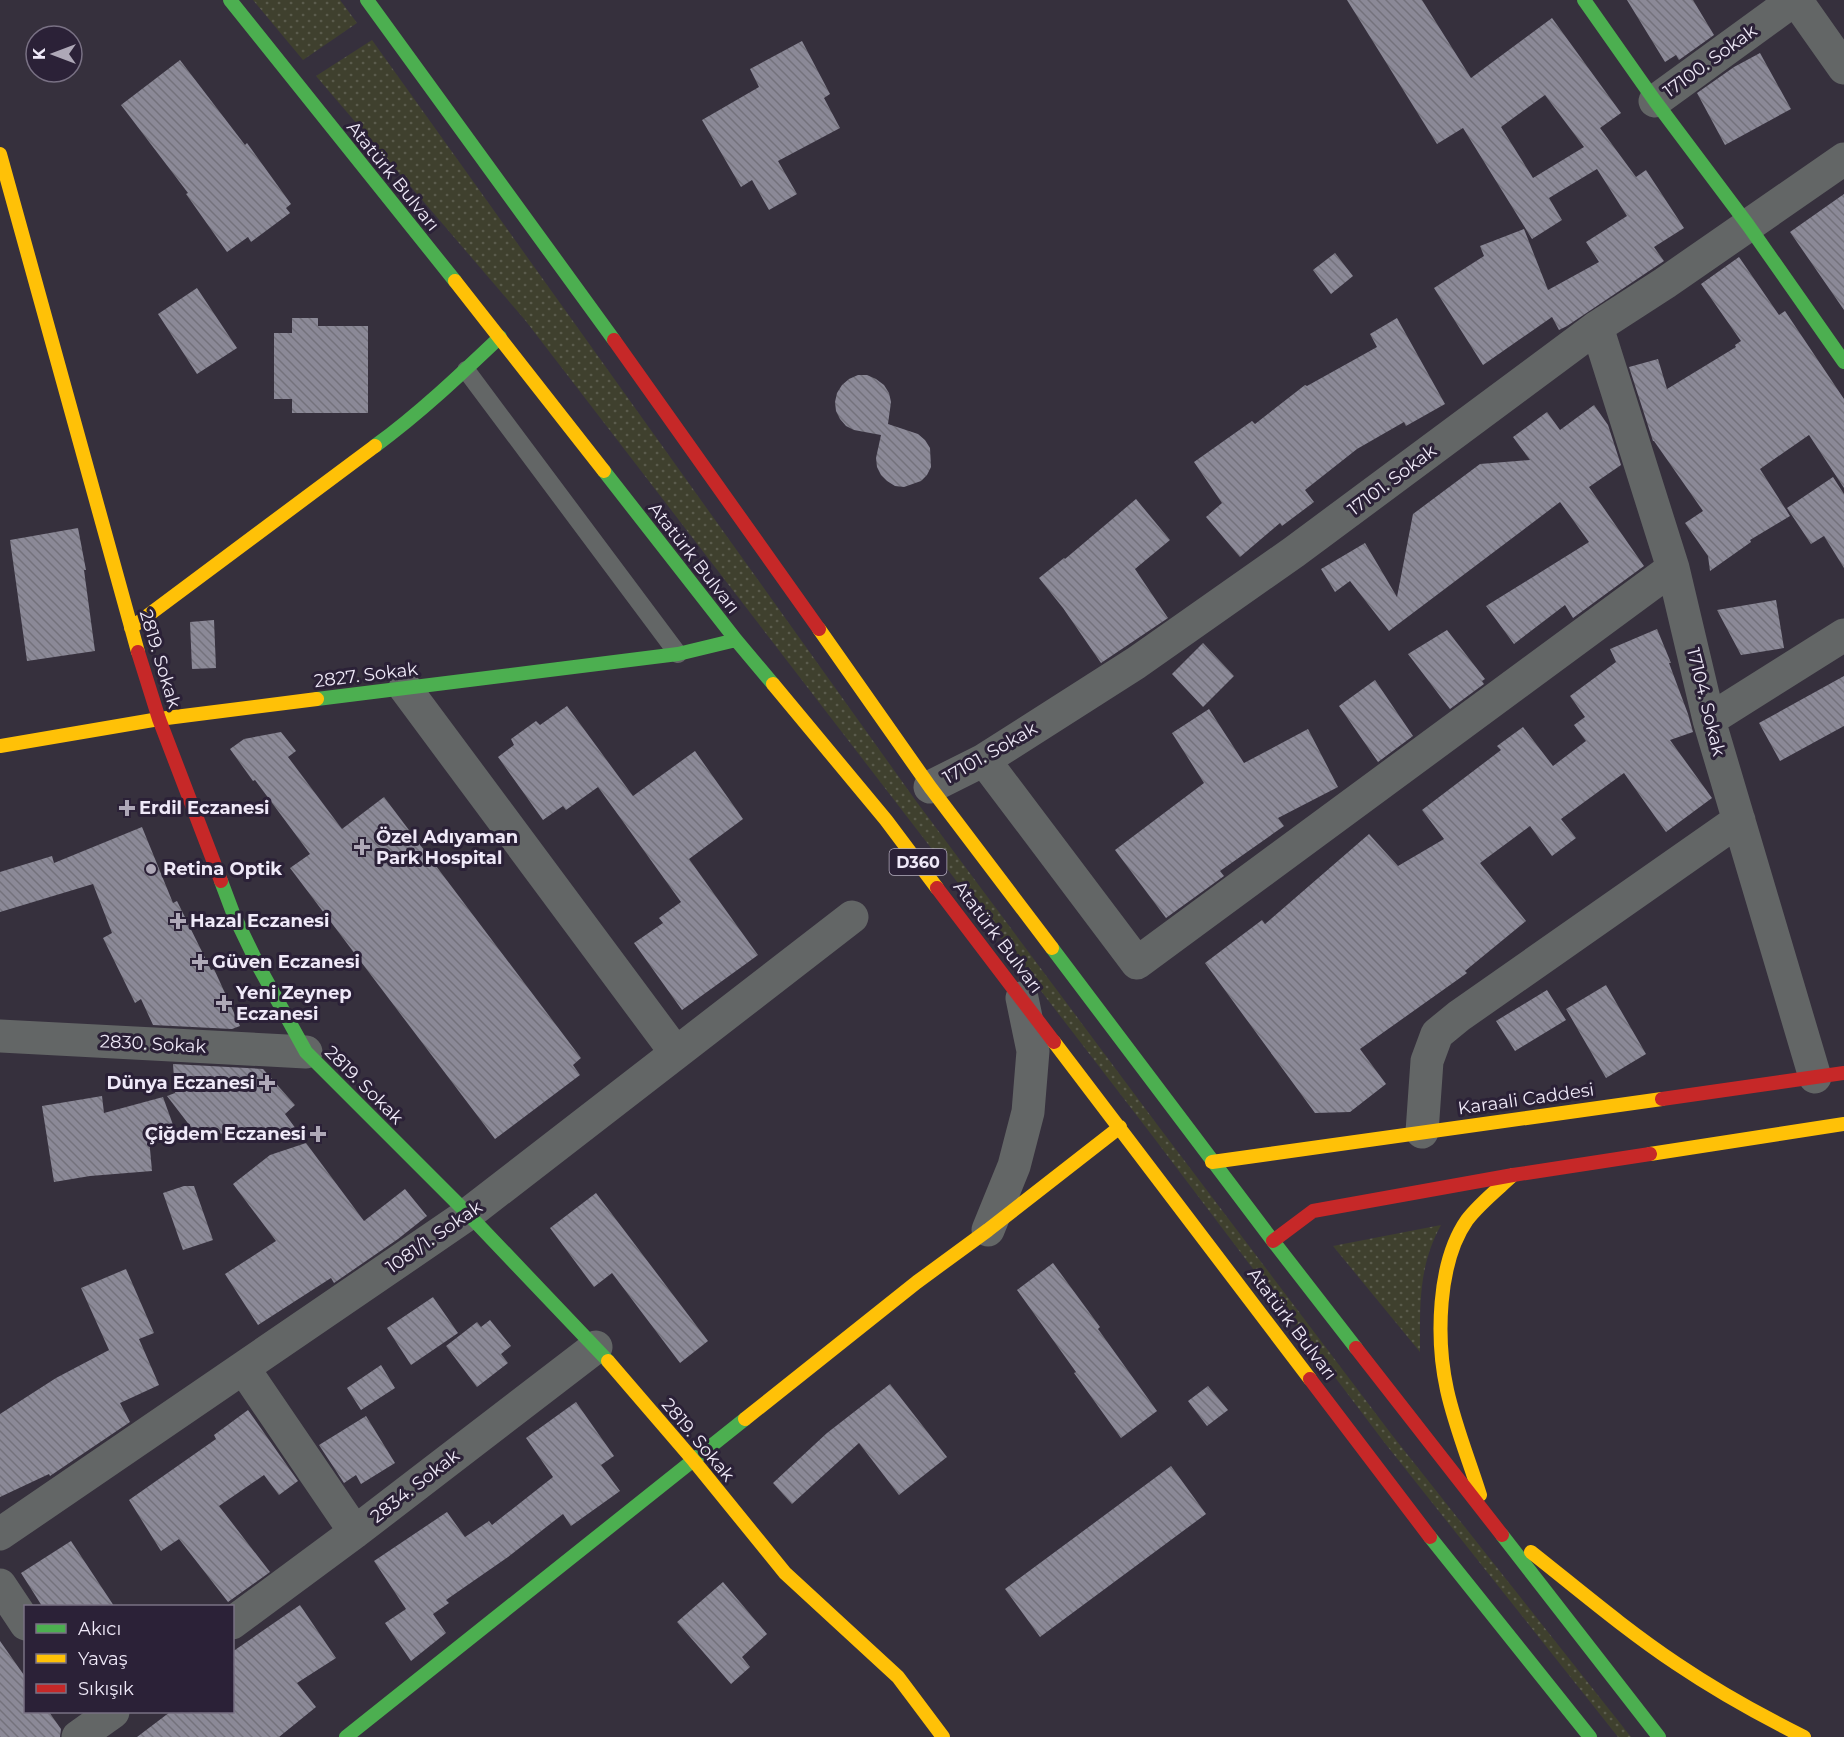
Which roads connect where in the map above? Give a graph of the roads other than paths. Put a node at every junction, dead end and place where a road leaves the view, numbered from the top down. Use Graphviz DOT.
graph roads {
  1 [pos="230,0"];
  2 [pos="367,0"];
  3 [pos="1584,0"];
  4 [pos="1795,0"];
  5 [pos="1844,68"];
  6 [pos="1655,100"];
  7 [pos="0,154"];
  8 [pos="1844,159"];
  9 [pos="1748,225"];
  10 [pos="1597,327"];
  11 [pos="500,337"];
  12 [pos="1844,362"];
  13 [pos="466,370"];
  14 [pos="1674,568"];
  15 [pos="131,628"];
  16 [pos="1844,635"];
  17 [pos="736,640"];
  18 [pos="678,654"];
  19 [pos="405,688"];
  20 [pos="159,719"];
  21 [pos="1709,720"];
  22 [pos="0,746"];
  23 [pos="984,760"];
  24 [pos="930,787"];
  25 [pos="1738,820"];
  26 [pos="852,917"];
  27 [pos="1022,998"];
  28 [pos="0,1036"];
  29 [pos="306,1052"];
  30 [pos="676,1053"];
  31 [pos="1830,1075"];
  32 [pos="1844,1124"];
  33 [pos="1120,1127"];
  34 [pos="1422,1132"];
  35 [pos="1212,1162"];
  36 [pos="1513,1175"];
  37 [pos="468,1214"];
  38 [pos="988,1230"];
  39 [pos="1273,1241"];
  40 [pos="596,1347"];
  41 [pos="244,1369"];
  42 [pos="694,1461"];
  43 [pos="1487,1517"];
  44 [pos="355,1532"];
  45 [pos="0,1534"];
  46 [pos="2,1594"];
  47 [pos="24,1622"];
  48 [pos="234,1622"];
  49 [pos="346,1737"];
  50 [pos="943,1737"];
  51 [pos="1590,1737"];
  52 [pos="1659,1737"];
  53 [pos="1804,1737"];
  1 -- 11 [label="main road, Atatürk Bulvarı / D360"];
  2 -- 24 [label="main road, Atatürk Bulvarı / D360"];
  3 -- 6 [label="main road"];
  4 -- 5 [label="street"];
  4 -- 6 [label="street, 17100. Sokak"];
  6 -- 9 [label="main road"];
  7 -- 15 [label="main road, 2819. Sokak"];
  8 -- 9 [label="street, 17101. Sokak"];
  9 -- 10 [label="street, 17101. Sokak"];
  9 -- 12 [label="main road"];
  10 -- 14 [label="street, 17104. Sokak"];
  10 -- 23 [label="street, 17101. Sokak"];
  11 -- 13 [label="main road"];
  11 -- 17 [label="main road, Atatürk Bulvarı / D360"];
  13 -- 15 [label="main road"];
  13 -- 18 [label="lane"];
  14 -- 21 [label="street, 17104. Sokak"];
  14 -- 23 [label="street"];
  15 -- 20 [label="main road, 2819. Sokak"];
  16 -- 21 [label="street"];
  17 -- 18 [label="main road, 2827. Sokak"];
  17 -- 27 [label="main road, Atatürk Bulvarı / D360"];
  18 -- 19 [label="main road, 2827. Sokak"];
  19 -- 20 [label="main road, 2827. Sokak"];
  19 -- 30 [label="street"];
  20 -- 22 [label="main road, 2827. Sokak"];
  20 -- 29 [label="main road, 2819. Sokak"];
  21 -- 25 [label="street, 17104. Sokak"];
  23 -- 24 [label="street, 17101. Sokak"];
  24 -- 35 [label="main road, Atatürk Bulvarı / D360"];
  25 -- 31 [label="street, 17104. Sokak"];
  25 -- 34 [label="street"];
  26 -- 30 [label="street, 1081/1. Sokak"];
  27 -- 33 [label="main road, Atatürk Bulvarı / D360"];
  27 -- 38 [label="street"];
  28 -- 29 [label="street, 2830. Sokak"];
  29 -- 37 [label="main road, 2819. Sokak"];
  30 -- 37 [label="street, 1081/1. Sokak"];
  31 -- 34 [label="main road, Karaali Caddesi"];
  32 -- 36 [label="main road"];
  33 -- 38 [label="main road"];
  33 -- 51 [label="main road, Atatürk Bulvarı / D360"];
  34 -- 35 [label="main road, Karaali Caddesi"];
  35 -- 39 [label="main road, Atatürk Bulvarı / D360"];
  36 -- 39 [label="main road"];
  36 -- 43 [label="main road"];
  37 -- 40 [label="main road, 2819. Sokak"];
  37 -- 41 [label="street, 1081/1. Sokak"];
  38 -- 42 [label="main road"];
  39 -- 43 [label="main road, Atatürk Bulvarı / D360"];
  40 -- 42 [label="main road, 2819. Sokak"];
  40 -- 44 [label="street, 2834. Sokak"];
  41 -- 44 [label="street"];
  41 -- 45 [label="street, 1081/1. Sokak"];
  42 -- 49 [label="main road"];
  42 -- 50 [label="main road, 2819. Sokak"];
  43 -- 52 [label="main road, Atatürk Bulvarı / D360"];
  43 -- 53 [label="main road"];
  44 -- 48 [label="street, 2834. Sokak"];
  46 -- 47 [label="street"];
}
